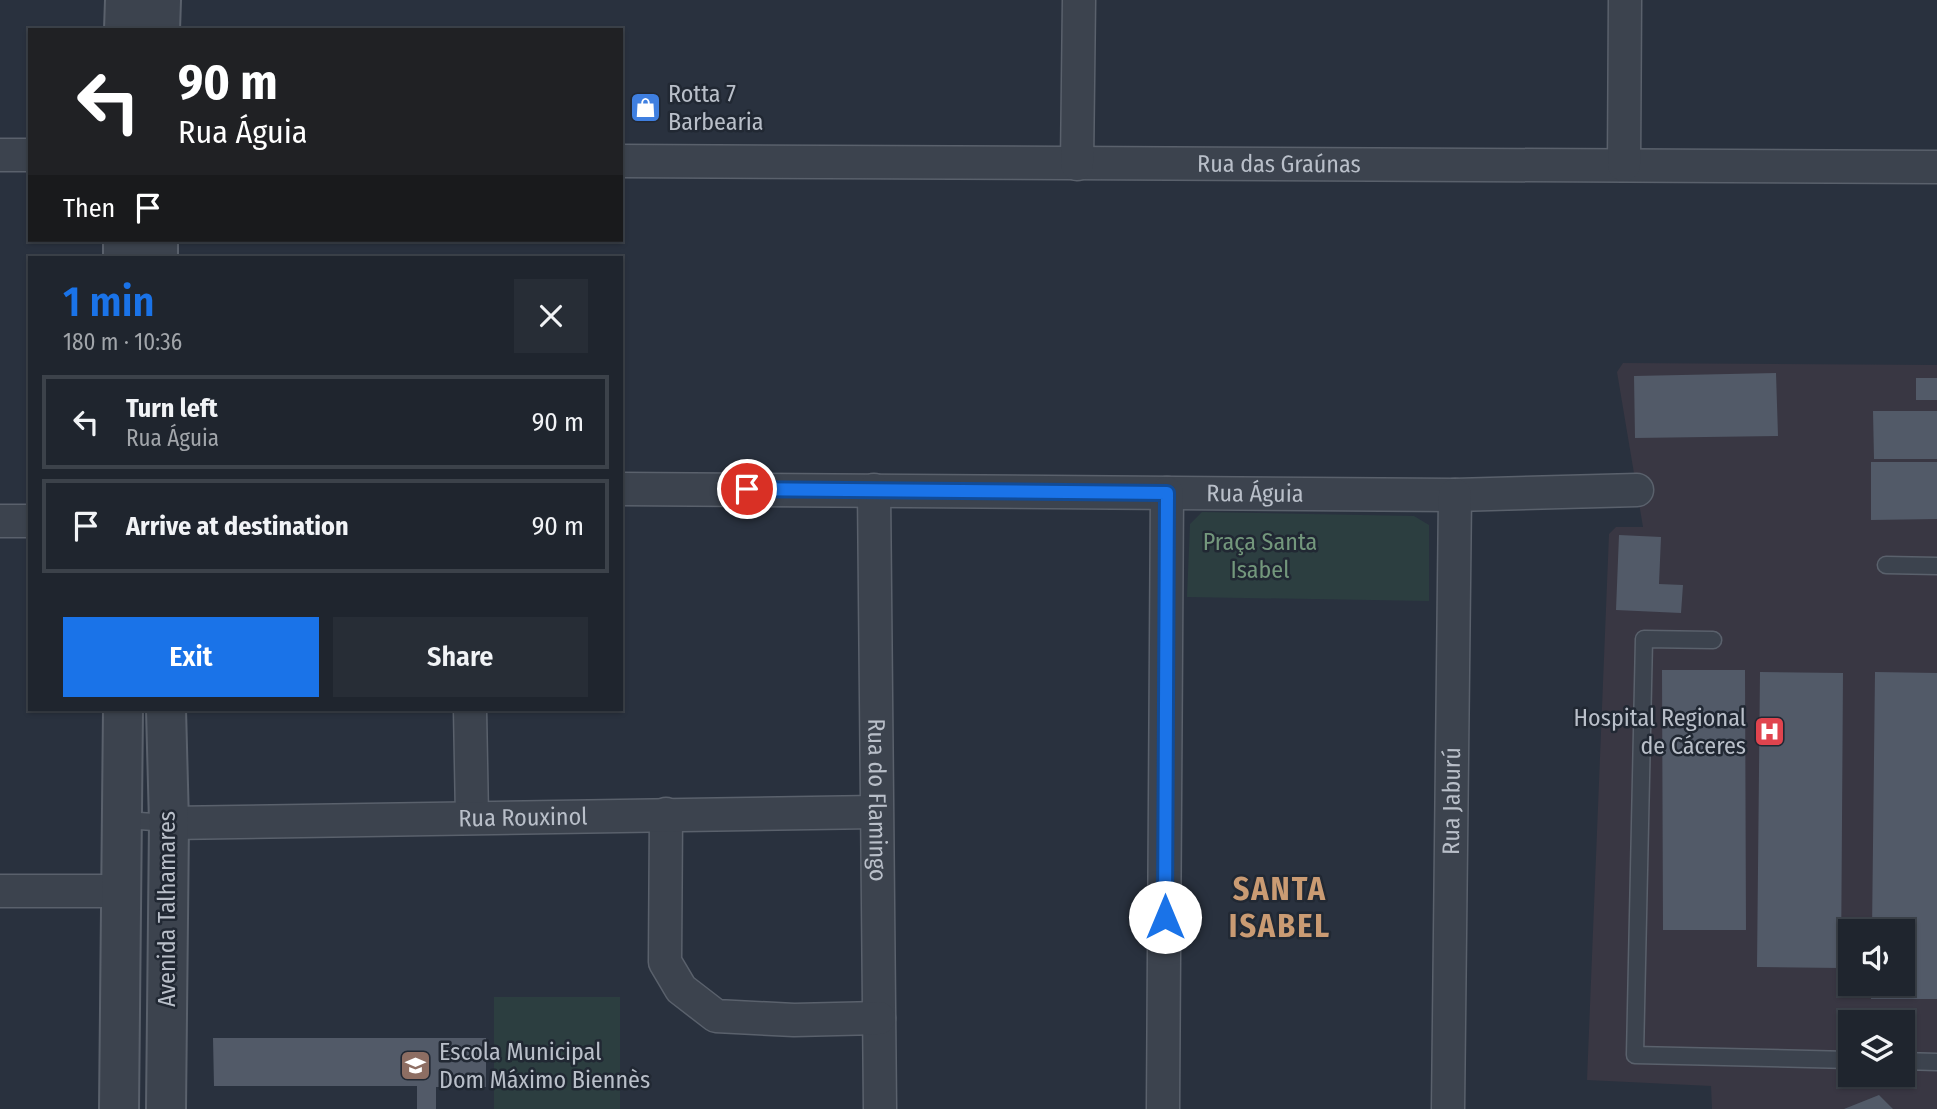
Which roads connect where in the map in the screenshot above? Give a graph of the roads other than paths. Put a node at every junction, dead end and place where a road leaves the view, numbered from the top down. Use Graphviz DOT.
graph roads {
  1 [pos="125,0"];
  2 [pos="161,0"];
  3 [pos="1079,0"];
  4 [pos="1625,0"];
  5 [pos="124,28"];
  6 [pos="160,28"];
  7 [pos="0,155"];
  8 [pos="28,155"];
  9 [pos="623,161"];
  10 [pos="1077,164"];
  11 [pos="1624,166"];
  12 [pos="1937,167"];
  13 [pos="623,489"];
  14 [pos="874,490"];
  15 [pos="1637,490"];
  16 [pos="1167,493"];
  17 [pos="1455,495"];
  18 [pos="0,521"];
  19 [pos="28,521"];
  20 [pos="1886,565"];
  21 [pos="1937,566"];
  22 [pos="1713,640"];
  23 [pos="123,711"];
  24 [pos="166,711"];
  25 [pos="470,711"];
  26 [pos="876,812"];
  27 [pos="666,814"];
  28 [pos="472,817"];
  29 [pos="124,820"];
  30 [pos="169,823"];
  31 [pos="0,891"];
  32 [pos="145,892"];
  33 [pos="879,1018"];
  34 [pos="1838,1060"];
  35 [pos="1915,1061"];
  36 [pos="1937,1062"];
  37 [pos="120,1109"];
  38 [pos="166,1109"];
  39 [pos="880,1109"];
  40 [pos="1163,1109"];
  41 [pos="1448,1109"];
  1 -- 5 [label="street"];
  2 -- 6 [label="street"];
  3 -- 10 [label="street"];
  4 -- 11 [label="street"];
  7 -- 8 [label="street"];
  9 -- 10 [label="street, Rua das Graúnas"];
  10 -- 11 [label="street, Rua das Graúnas"];
  11 -- 12 [label="street, Rua das Graúnas"];
  13 -- 14 [label="street, Rua Águia"];
  14 -- 16 [label="street, Rua Águia"];
  14 -- 26 [label="street, Rua do Flamingo"];
  15 -- 17 [label="street, Rua Águia"];
  16 -- 17 [label="street, Rua Águia"];
  16 -- 40 [label="street"];
  17 -- 41 [label="street, Rua Jaburú"];
  18 -- 19 [label="street"];
  20 -- 21 [label="lane"];
  22 -- 34 [label="lane"];
  23 -- 29 [label="street, Avenida Talhamares"];
  24 -- 30 [label="street, Avenida Talhamares"];
  25 -- 28 [label="street"];
  26 -- 27 [label="street, Rua Rouxinol"];
  26 -- 33 [label="street, Rua do Flamingo"];
  27 -- 28 [label="street, Rua Rouxinol"];
  27 -- 33 [label="street"];
  28 -- 30 [label="street, Rua Rouxinol"];
  29 -- 30 [label="lane"];
  29 -- 32 [label="street, Avenida Talhamares"];
  30 -- 32 [label="street, Avenida Talhamares"];
  31 -- 32 [label="street"];
  32 -- 37 [label="street, Avenida Talhamares"];
  32 -- 38 [label="street, Avenida Talhamares"];
  33 -- 39 [label="street, Rua do Flamingo"];
  35 -- 36 [label="lane"];
}
